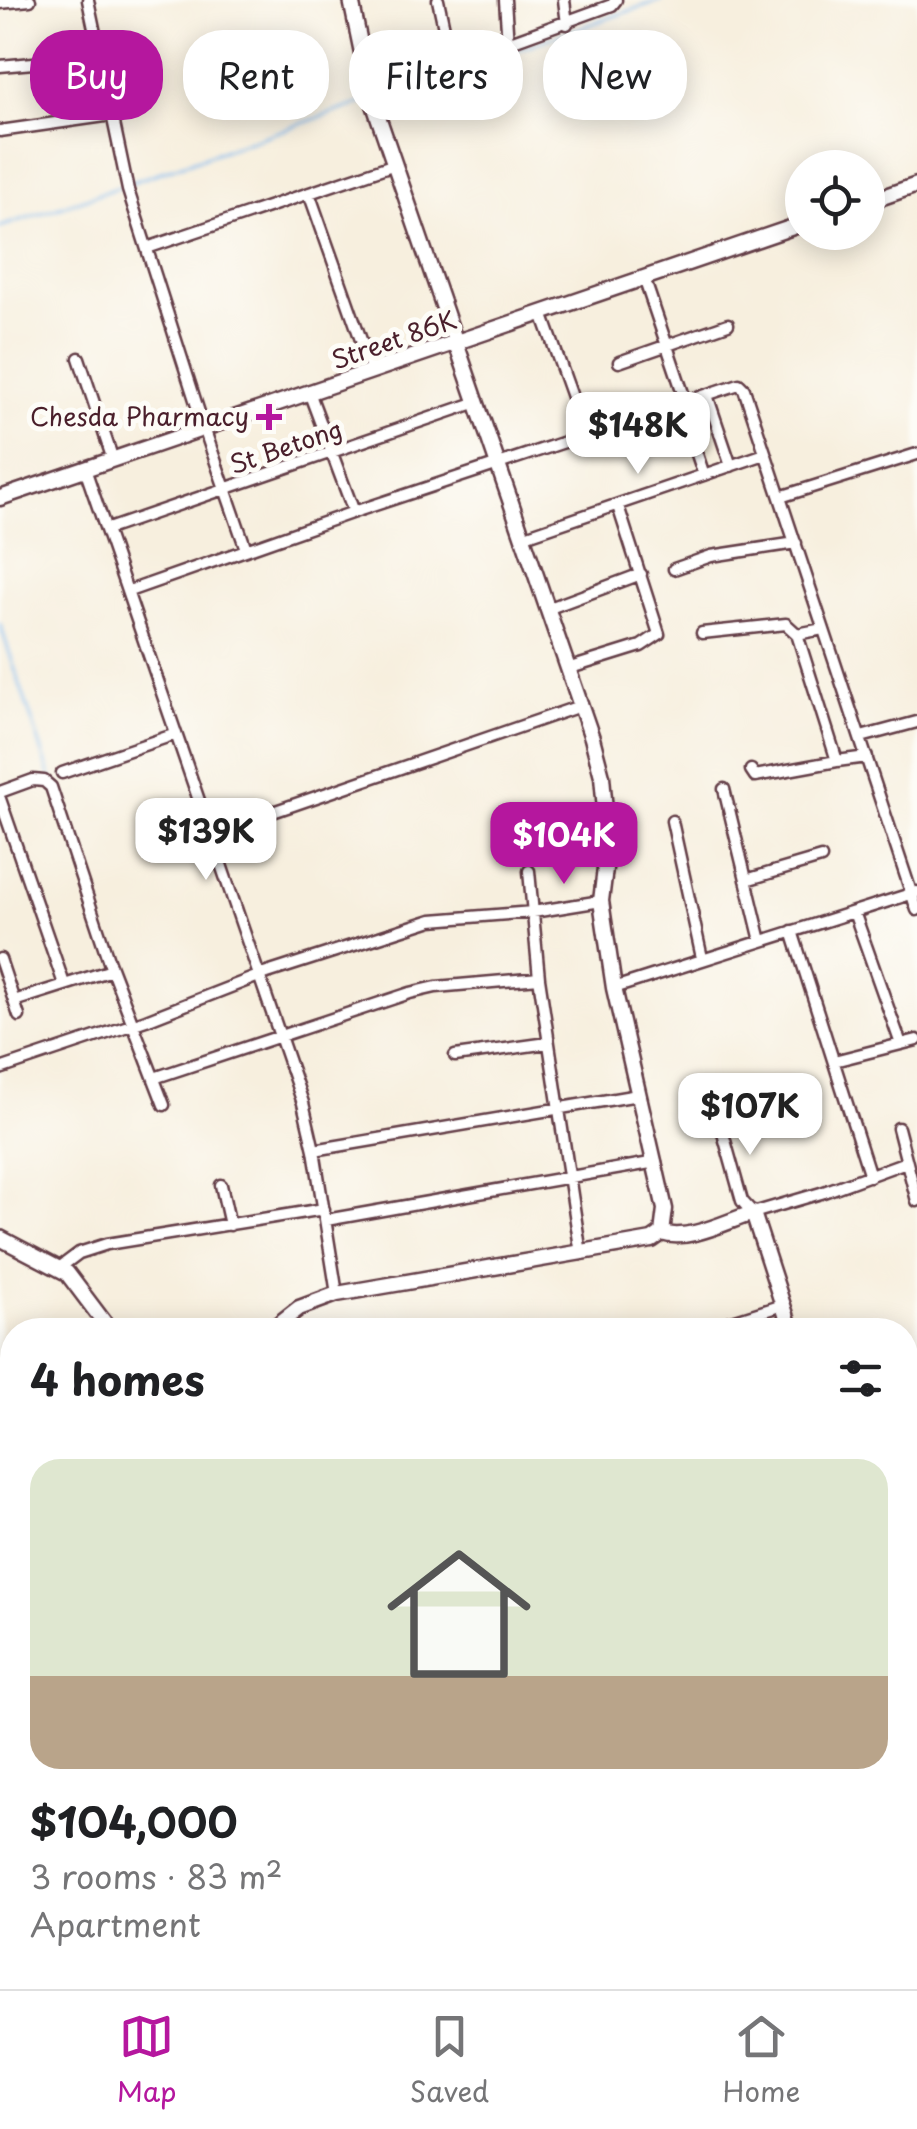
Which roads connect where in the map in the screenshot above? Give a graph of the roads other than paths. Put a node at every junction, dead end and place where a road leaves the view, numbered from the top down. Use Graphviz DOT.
graph roads {
  1 [pos="30,0"];
  2 [pos="88,0"];
  3 [pos="351,0"];
  4 [pos="438,0"];
  5 [pos="505,0"];
  6 [pos="564,0"];
  7 [pos="616,0"];
  8 [pos="0,3"];
  9 [pos="566,24"];
  10 [pos="94,30"];
  11 [pos="357,30"];
  12 [pos="444,30"];
  13 [pos="507,30"];
  14 [pos="523,39"];
  15 [pos="30,63"];
  16 [pos="0,66"];
  17 [pos="82,120"];
  18 [pos="113,120"];
  19 [pos="380,120"];
  20 [pos="0,131"];
  21 [pos="395,164"];
  22 [pos="917,185"];
  23 [pos="309,193"];
  24 [pos="885,196"];
  25 [pos="785,230"];
  26 [pos="147,248"];
  27 [pos="644,278"];
  28 [pos="542,313"];
  29 [pos="728,324"];
  30 [pos="454,343"];
  31 [pos="666,346"];
  32 [pos="79,358"];
  33 [pos="619,362"];
  34 [pos="372,371"];
  35 [pos="310,392"];
  36 [pos="707,395"];
  37 [pos="477,402"];
  38 [pos="683,403"];
  39 [pos="204,428"];
  40 [pos="586,436"];
  41 [pos="331,452"];
  42 [pos="766,454"];
  43 [pos="917,454"];
  44 [pos="113,460"];
  45 [pos="498,465"];
  46 [pos="730,466"];
  47 [pos="85,469"];
  48 [pos="704,475"];
  49 [pos="224,489"];
  50 [pos="780,496"];
  51 [pos="0,498"];
  52 [pos="618,506"];
  53 [pos="354,512"];
  54 [pos="108,529"];
  55 [pos="522,538"];
  56 [pos="796,543"];
  57 [pos="246,549"];
  58 [pos="674,568"];
  59 [pos="641,574"];
  60 [pos="129,590"];
  61 [pos="546,609"];
  62 [pos="823,628"];
  63 [pos="702,633"];
  64 [pos="797,634"];
  65 [pos="567,669"];
  66 [pos="580,706"];
  67 [pos="917,722"];
  68 [pos="176,734"];
  69 [pos="861,737"];
  70 [pos="868,757"];
  71 [pos="837,762"];
  72 [pos="751,770"];
  73 [pos="62,772"];
  74 [pos="724,789"];
  75 [pos="0,796"];
  76 [pos="672,821"];
  77 [pos="209,834"];
  78 [pos="821,858"];
  79 [pos="529,871"];
  80 [pos="746,880"];
  81 [pos="914,893"];
  82 [pos="601,901"];
  83 [pos="917,910"];
  84 [pos="533,912"];
  85 [pos="854,912"];
  86 [pos="792,931"];
  87 [pos="761,941"];
  88 [pos="702,958"];
  89 [pos="0,959"];
  90 [pos="112,970"];
  91 [pos="261,975"];
  92 [pos="539,978"];
  93 [pos="64,984"];
  94 [pos="614,988"];
  95 [pos="14,1001"];
  96 [pos="19,1016"];
  97 [pos="134,1024"];
  98 [pos="281,1036"];
  99 [pos="917,1040"];
  100 [pos="548,1044"];
  101 [pos="901,1044"];
  102 [pos="455,1056"];
  103 [pos="834,1061"];
  104 [pos="0,1068"];
  105 [pos="154,1078"];
  106 [pos="638,1095"];
  107 [pos="795,1101"];
  108 [pos="164,1106"];
  109 [pos="558,1107"];
  110 [pos="898,1128"];
  111 [pos="314,1150"];
  112 [pos="656,1162"];
  113 [pos="906,1162"];
  114 [pos="870,1176"];
  115 [pos="569,1178"];
  116 [pos="220,1185"];
  117 [pos="917,1200"];
  118 [pos="753,1213"];
  119 [pos="325,1214"];
  120 [pos="230,1225"];
  121 [pos="662,1233"];
  122 [pos="3,1243"];
  123 [pos="581,1254"];
  124 [pos="58,1268"];
  125 [pos="337,1294"];
  126 [pos="782,1305"];
  127 [pos="101,1318"];
  128 [pos="286,1318"];
  129 [pos="741,1318"];
  130 [pos="787,1318"];
  1 -- 8 [label="street"];
  2 -- 10 [label="street"];
  3 -- 11 [label="street"];
  4 -- 12 [label="street"];
  5 -- 13 [label="street"];
  6 -- 9 [label="street"];
  7 -- 9 [label="street"];
  9 -- 14 [label="street"];
  15 -- 16 [label="street"];
  17 -- 20 [label="street"];
  18 -- 26 [label="street"];
  19 -- 21 [label="street"];
  21 -- 23 [label="street"];
  21 -- 30 [label="street"];
  22 -- 24 [label="street"];
  23 -- 26 [label="street"];
  23 -- 34 [label="street"];
  25 -- 27 [label="street, Street 86K"];
  26 -- 39 [label="street"];
  27 -- 28 [label="street, Street 86K"];
  27 -- 31 [label="street"];
  28 -- 30 [label="street, Street 86K"];
  28 -- 40 [label="street"];
  29 -- 31 [label="street"];
  30 -- 34 [label="street, Street 86K"];
  30 -- 37 [label="street"];
  31 -- 33 [label="street"];
  31 -- 38 [label="street"];
  32 -- 44 [label="street"];
  34 -- 35 [label="street, Street 86K"];
  35 -- 39 [label="street, Street 86K"];
  35 -- 41 [label="street"];
  36 -- 38 [label="street"];
  36 -- 42 [label="street"];
  36 -- 46 [label="street"];
  37 -- 41 [label="street, St Betong"];
  37 -- 45 [label="street"];
  38 -- 40 [label="street"];
  38 -- 48 [label="street"];
  39 -- 44 [label="street, Street 86K"];
  39 -- 49 [label="street"];
  40 -- 45 [label="street"];
  41 -- 49 [label="street, St Betong"];
  41 -- 53 [label="street"];
  42 -- 46 [label="street"];
  42 -- 50 [label="street"];
  43 -- 50 [label="street"];
  44 -- 47 [label="street, Street 86K"];
  45 -- 53 [label="street"];
  45 -- 55 [label="street"];
  46 -- 48 [label="street"];
  47 -- 51 [label="street, Street 86K"];
  47 -- 54 [label="street"];
  48 -- 52 [label="street"];
  49 -- 54 [label="street, St Betong"];
  49 -- 57 [label="street"];
  50 -- 56 [label="street"];
  52 -- 55 [label="street"];
  52 -- 59 [label="street"];
  53 -- 57 [label="street"];
  54 -- 60 [label="street"];
  55 -- 61 [label="street"];
  56 -- 58 [label="street"];
  56 -- 62 [label="street"];
  57 -- 60 [label="street"];
  59 -- 61 [label="street"];
  59 -- 65 [label="street"];
  60 -- 68 [label="street"];
  61 -- 65 [label="street"];
  62 -- 64 [label="street"];
  62 -- 69 [label="street"];
  63 -- 64 [label="street"];
  64 -- 71 [label="street"];
  65 -- 66 [label="street"];
  66 -- 77 [label="street"];
  66 -- 82 [label="street"];
  67 -- 69 [label="street"];
  68 -- 73 [label="street"];
  68 -- 77 [label="street"];
  69 -- 70 [label="street"];
  70 -- 71 [label="street"];
  70 -- 81 [label="street"];
  71 -- 72 [label="street"];
  74 -- 80 [label="street"];
  75 -- 90 [label="street"];
  75 -- 93 [label="street"];
  76 -- 88 [label="street"];
  77 -- 91 [label="street"];
  78 -- 80 [label="street"];
  79 -- 84 [label="street"];
  80 -- 87 [label="street"];
  81 -- 83 [label="street"];
  81 -- 85 [label="street"];
  82 -- 84 [label="street"];
  82 -- 94 [label="street"];
  84 -- 91 [label="street"];
  84 -- 92 [label="street"];
  85 -- 86 [label="street"];
  85 -- 101 [label="street"];
  86 -- 87 [label="street"];
  86 -- 103 [label="street"];
  87 -- 88 [label="street"];
  88 -- 94 [label="street"];
  89 -- 95 [label="street"];
  90 -- 93 [label="street"];
  90 -- 97 [label="street"];
  91 -- 97 [label="street"];
  91 -- 98 [label="street"];
  92 -- 98 [label="street"];
  92 -- 100 [label="street"];
  93 -- 95 [label="street"];
  94 -- 106 [label="street"];
  95 -- 96 [label="street"];
  97 -- 104 [label="street"];
  97 -- 105 [label="street"];
  98 -- 105 [label="street"];
  98 -- 111 [label="street"];
  99 -- 101 [label="street"];
  100 -- 102 [label="street"];
  100 -- 109 [label="street"];
  101 -- 103 [label="street"];
  103 -- 114 [label="street"];
  105 -- 108 [label="street"];
  106 -- 109 [label="street"];
  106 -- 112 [label="street"];
  107 -- 118 [label="street"];
  109 -- 111 [label="street"];
  109 -- 115 [label="street"];
  110 -- 113 [label="street"];
  111 -- 119 [label="street"];
  112 -- 115 [label="street"];
  112 -- 121 [label="street"];
  113 -- 114 [label="street"];
  113 -- 117 [label="street"];
  114 -- 118 [label="street"];
  115 -- 119 [label="street"];
  115 -- 123 [label="street"];
  116 -- 120 [label="street"];
  118 -- 121 [label="street"];
  118 -- 126 [label="street"];
  119 -- 120 [label="street"];
  119 -- 125 [label="street"];
  120 -- 124 [label="street"];
  121 -- 123 [label="street"];
  122 -- 124 [label="street"];
  123 -- 125 [label="street"];
  124 -- 127 [label="street"];
  125 -- 128 [label="street"];
  126 -- 129 [label="street"];
  126 -- 130 [label="street"];
}
